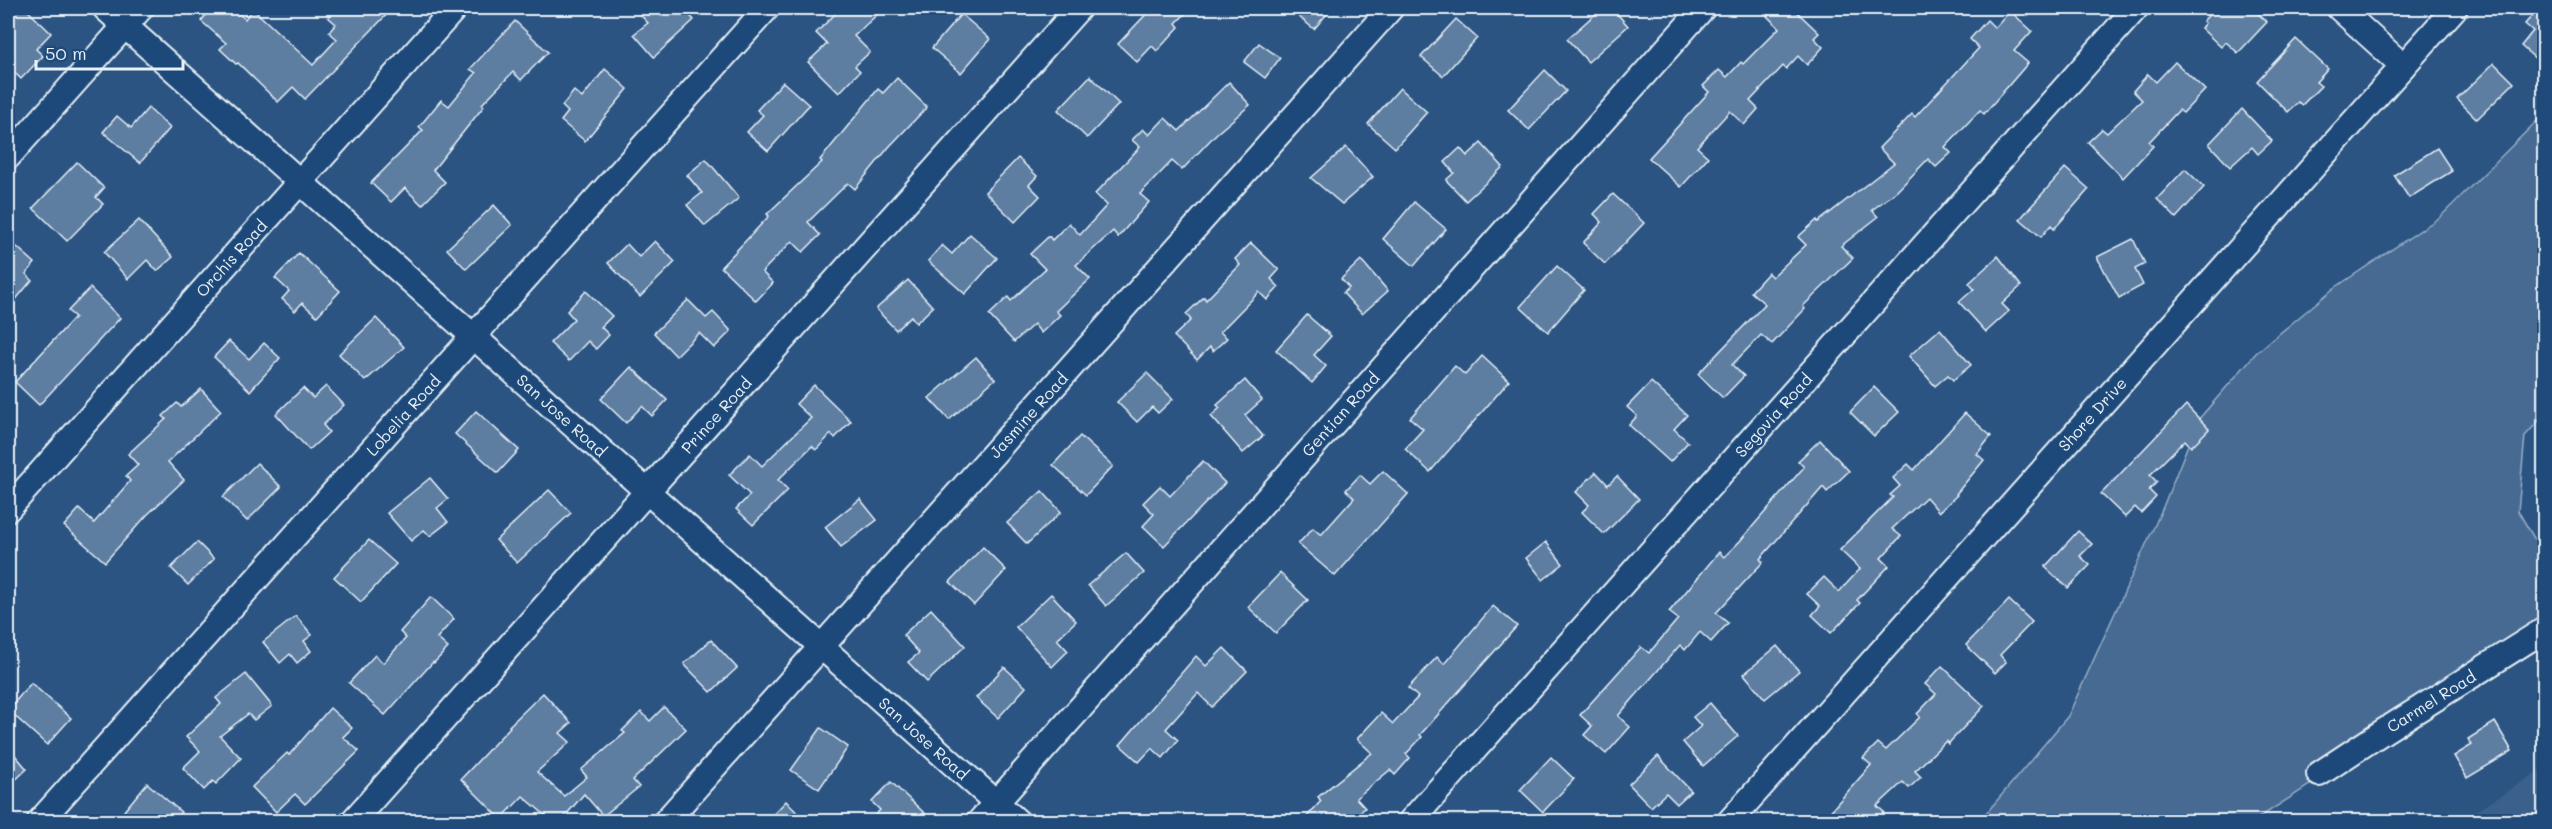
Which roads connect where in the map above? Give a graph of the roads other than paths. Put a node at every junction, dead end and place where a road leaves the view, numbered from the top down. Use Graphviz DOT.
graph roads {
  1 [pos="105,8"];
  2 [pos="141,8"];
  3 [pos="455,8"];
  4 [pos="767,8"];
  5 [pos="1079,8"];
  6 [pos="1391,8"];
  7 [pos="1703,8"];
  8 [pos="2136,8"];
  9 [pos="2339,8"];
  10 [pos="2455,8"];
  11 [pos="126,25"];
  12 [pos="2403,66"];
  13 [pos="8,158"];
  14 [pos="300,181"];
  15 [pos="474,336"];
  16 [pos="647,491"];
  17 [pos="8,509"];
  18 [pos="2544,630"];
  19 [pos="822,646"];
  20 [pos="2319,774"];
  21 [pos="996,802"];
  22 [pos="39,822"];
  23 [pos="352,822"];
  24 [pos="665,822"];
  25 [pos="979,822"];
  26 [pos="1018,822"];
  27 [pos="1410,822"];
  28 [pos="1729,822"];
  1 -- 11 [label="street, San Jose Road"];
  2 -- 11 [label="street"];
  3 -- 14 [label="street, Orchis Road"];
  4 -- 15 [label="street, Lobelia Road"];
  5 -- 16 [label="street, Prince Road"];
  6 -- 19 [label="street, Jasmine Road"];
  7 -- 21 [label="street, Gentian Road"];
  8 -- 27 [label="street, Segovia Road"];
  9 -- 12 [label="street"];
  10 -- 12 [label="street, Shore Drive"];
  11 -- 13 [label="street"];
  11 -- 14 [label="street, San Jose Road"];
  12 -- 28 [label="street, Shore Drive"];
  14 -- 15 [label="street, San Jose Road"];
  14 -- 17 [label="street, Orchis Road"];
  15 -- 16 [label="street, San Jose Road"];
  15 -- 22 [label="street, Lobelia Road"];
  16 -- 19 [label="street, San Jose Road"];
  16 -- 23 [label="street, Prince Road"];
  18 -- 20 [label="street, Carmel Road"];
  19 -- 21 [label="street, San Jose Road"];
  19 -- 24 [label="street, Jasmine Road"];
  21 -- 25 [label="street, Gentian Road"];
  21 -- 26 [label="street, San Jose Road"];
}
